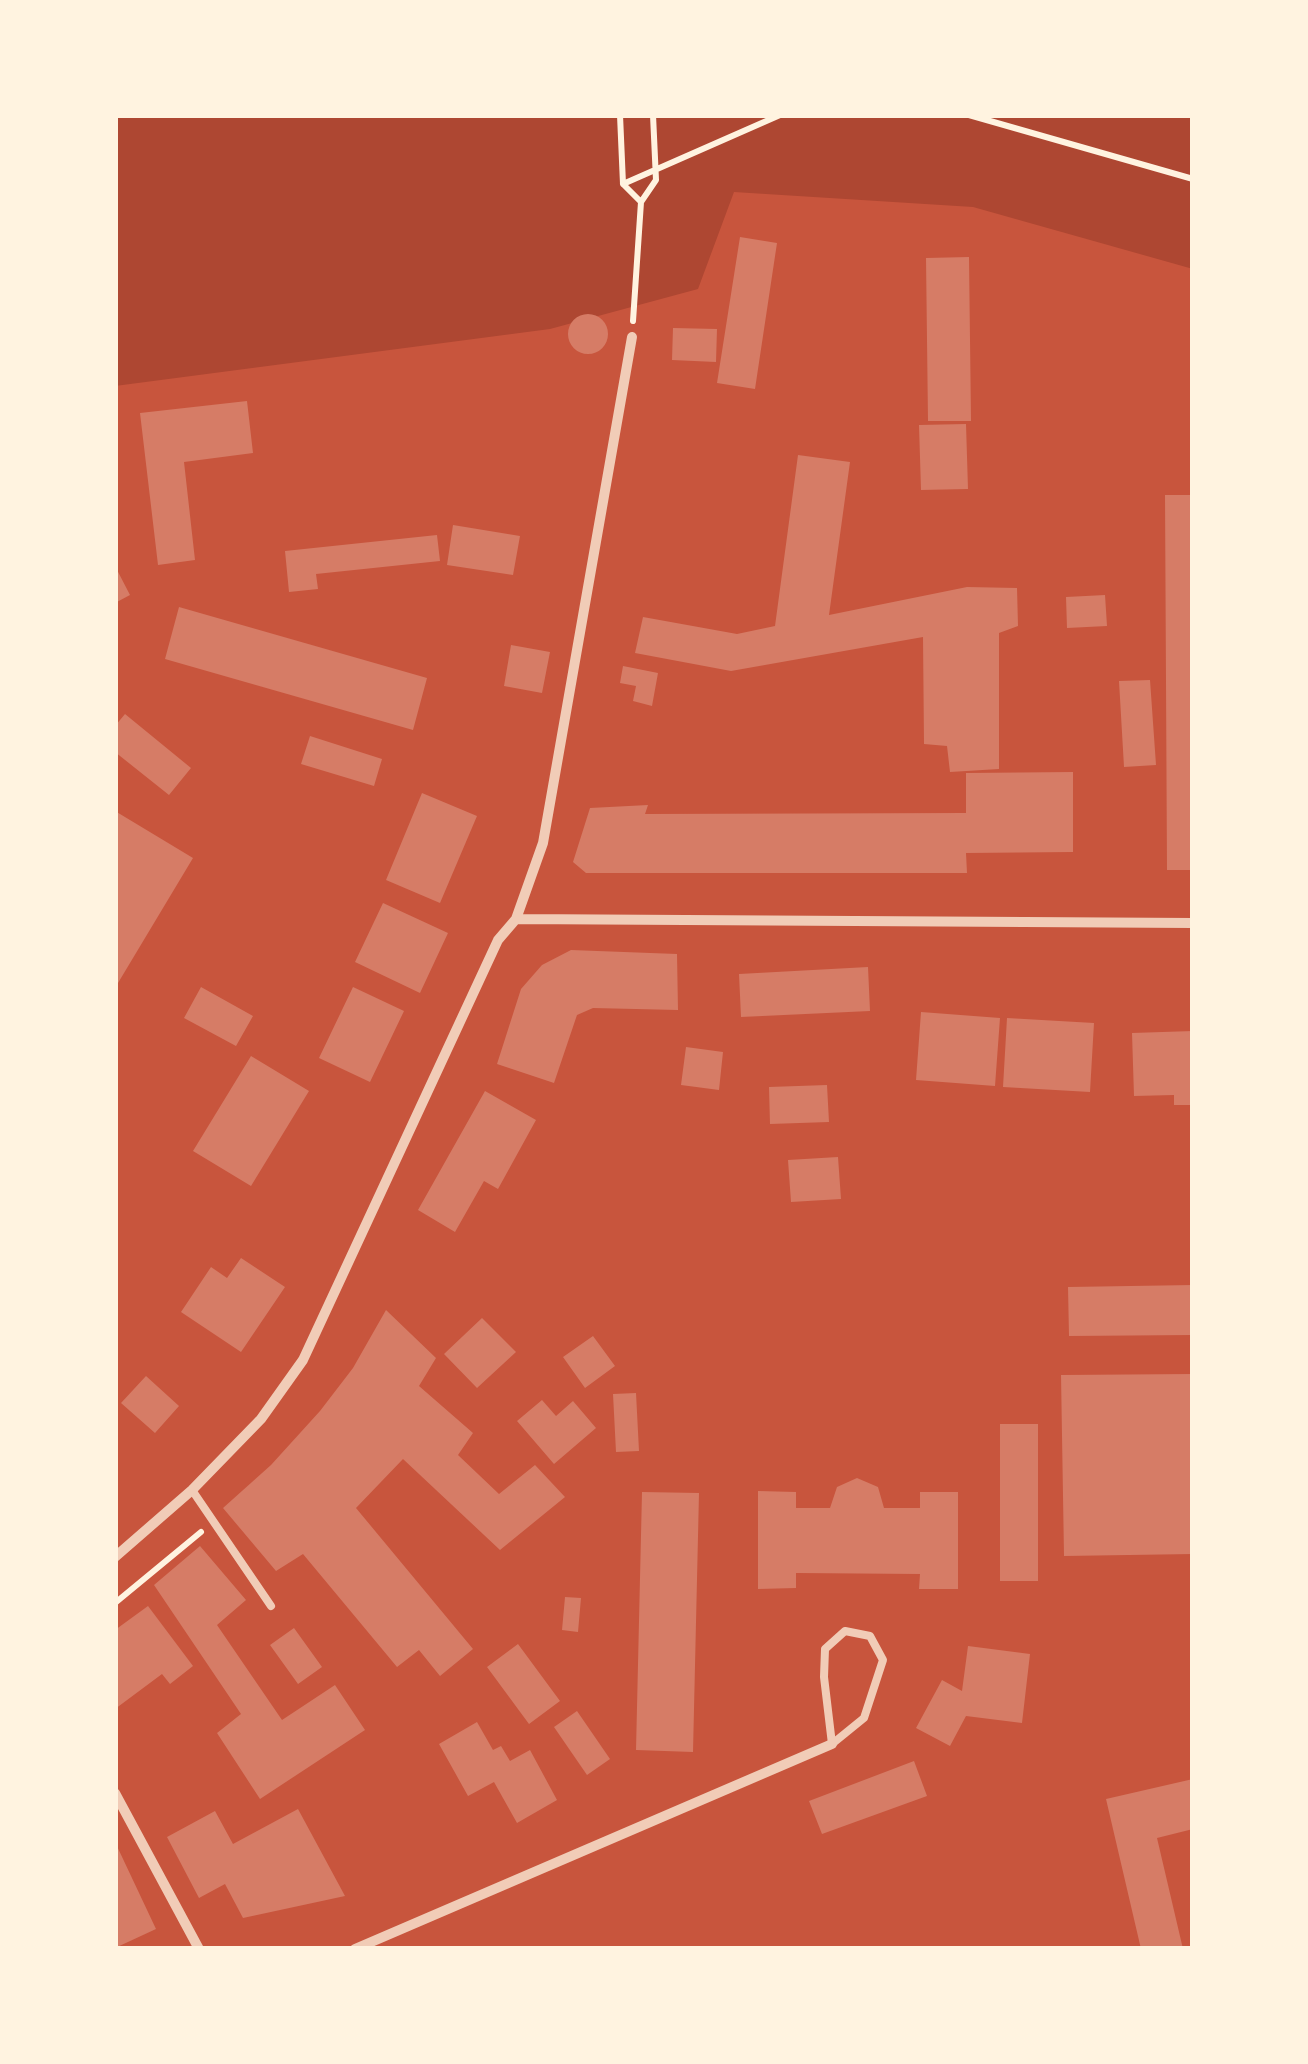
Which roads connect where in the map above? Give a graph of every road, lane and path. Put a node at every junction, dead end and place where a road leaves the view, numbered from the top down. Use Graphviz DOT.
graph roads {
  1 [pos="620,115"];
  2 [pos="654,115"];
  3 [pos="780,115"];
  4 [pos="969,115"];
  5 [pos="656,170"];
  6 [pos="1193,180"];
  7 [pos="623,184"];
  8 [pos="641,202"];
  9 [pos="632,337"];
  10 [pos="516,918"];
  11 [pos="1193,923"];
  12 [pos="192,1490"];
  13 [pos="214,1522"];
  14 [pos="115,1557"];
  15 [pos="115,1603"];
  16 [pos="271,1606"];
  17 [pos="832,1744"];
  18 [pos="115,1793"];
  19 [pos="199,1949"];
  20 [pos="355,1949"];
  1 -- 7 [label="path"];
  2 -- 5 [label="path"];
  3 -- 5 [label="path"];
  4 -- 6 [label="path"];
  5 -- 7 [label="path"];
  5 -- 8 [label="path"];
  7 -- 8 [label="path"];
  8 -- 9 [label="path"];
  9 -- 10 [label="street"];
  10 -- 11 [label="street"];
  10 -- 12 [label="street"];
  12 -- 13 [label="lane"];
  12 -- 14 [label="street"];
  13 -- 15 [label="path"];
  13 -- 16 [label="lane"];
  17 -- 17 [label="lane"];
  17 -- 20 [label="street"];
  18 -- 19 [label="street"];
}
